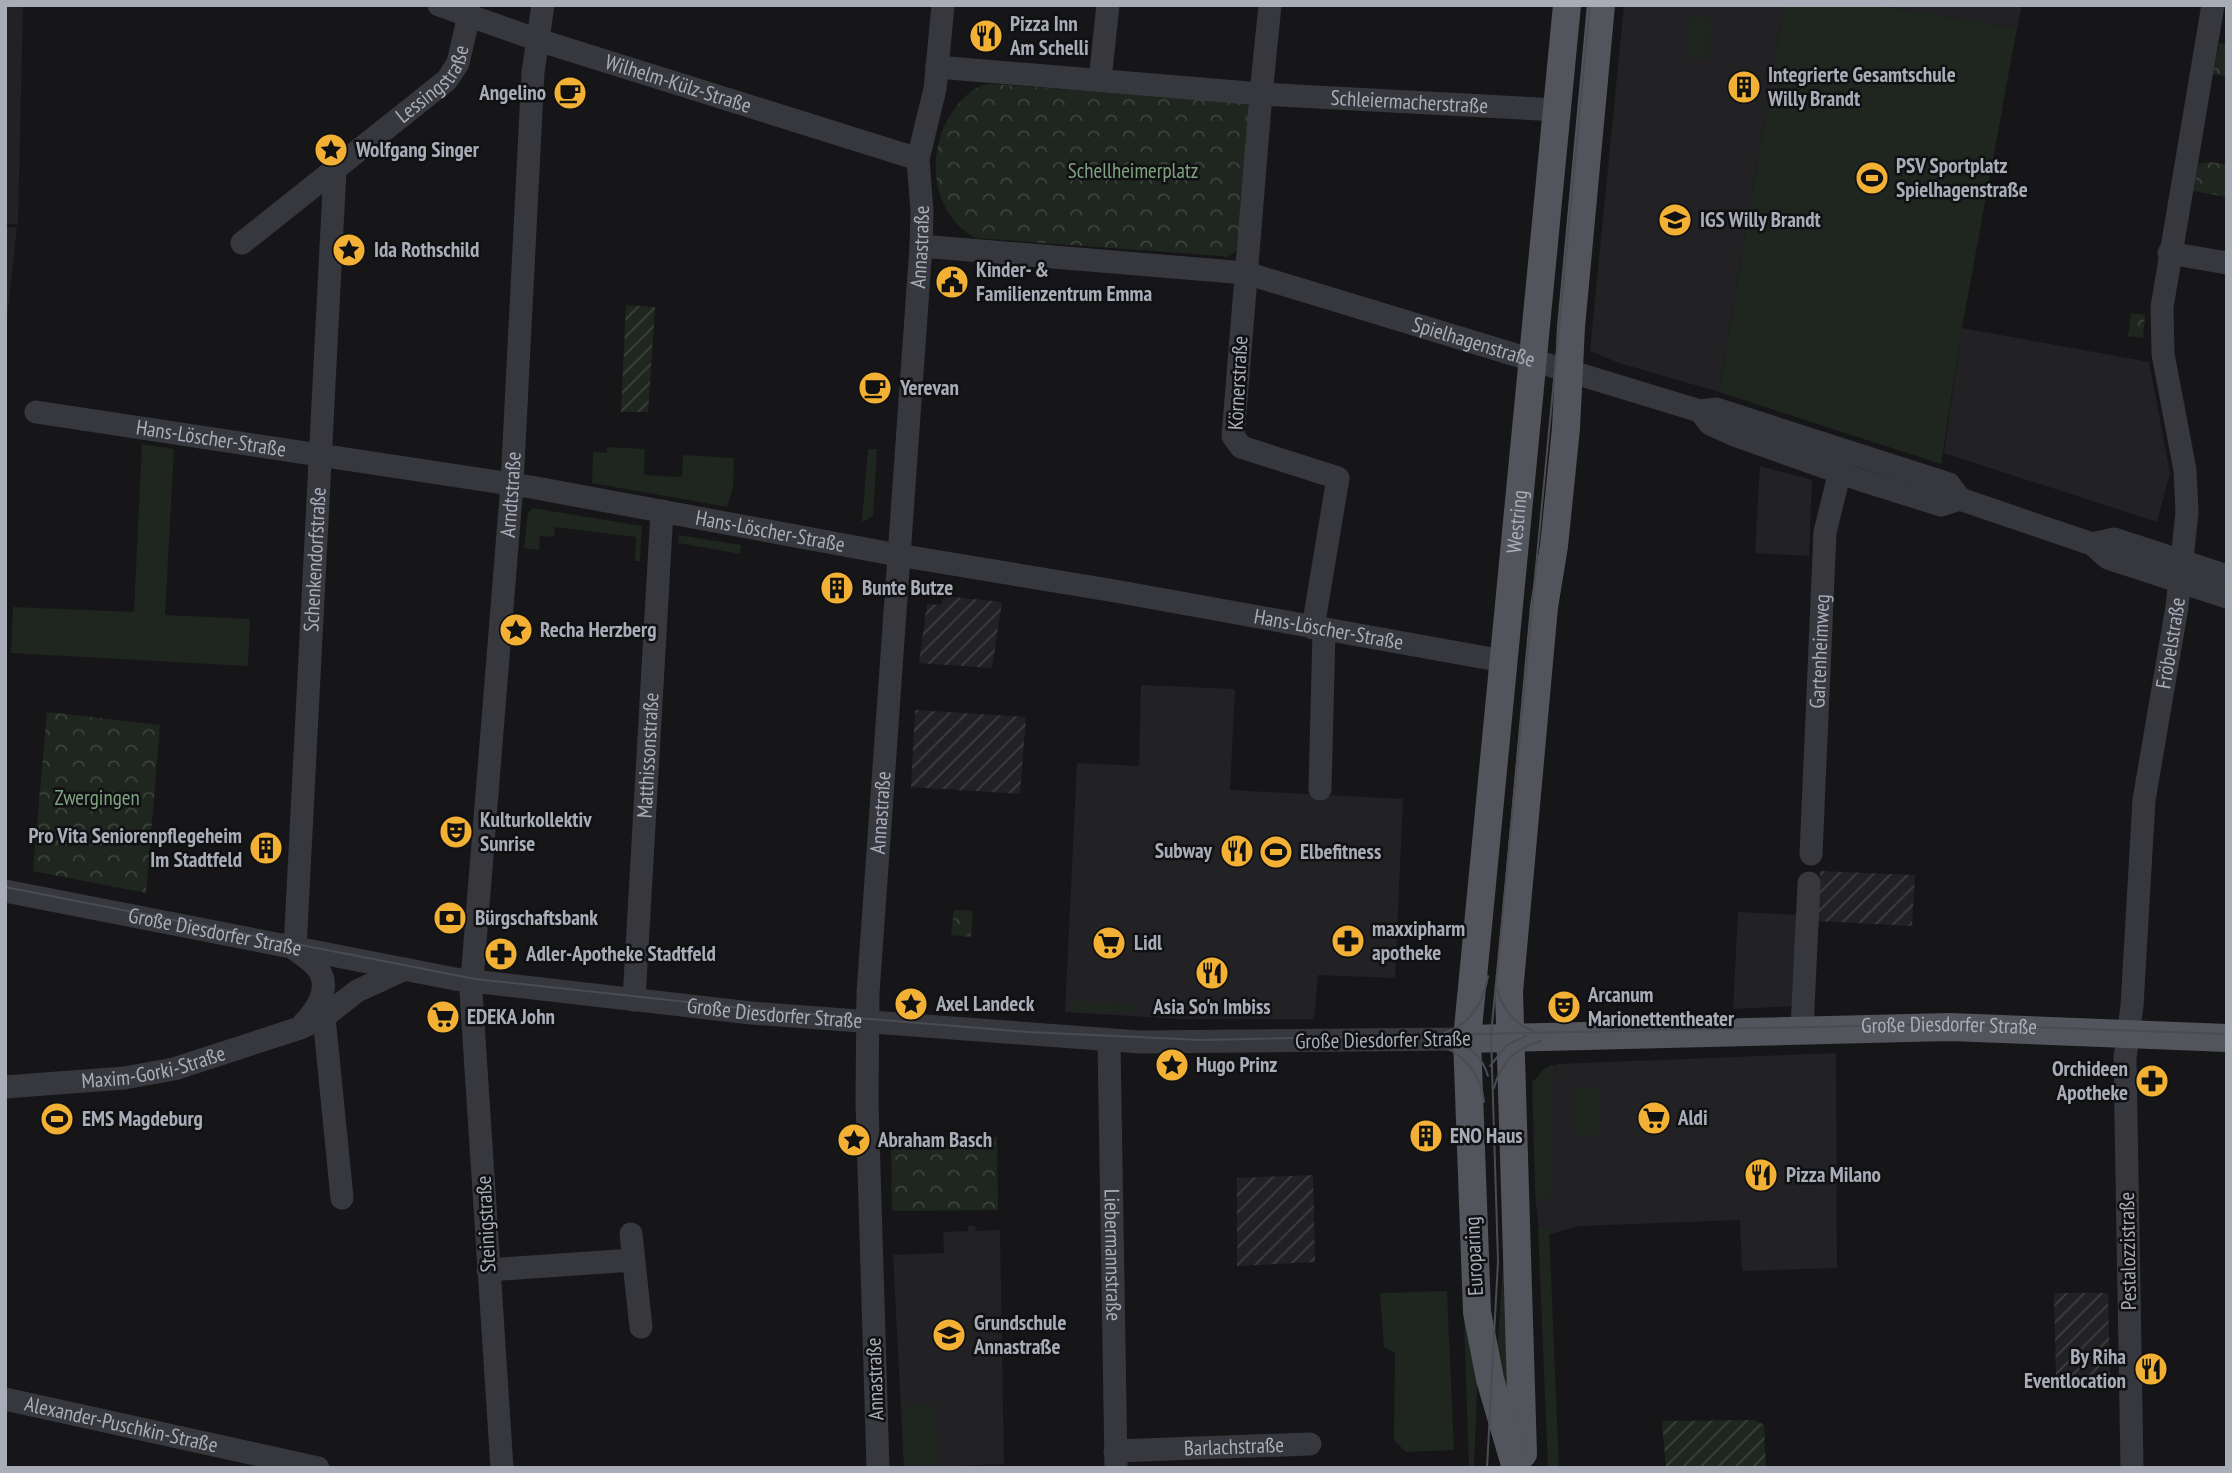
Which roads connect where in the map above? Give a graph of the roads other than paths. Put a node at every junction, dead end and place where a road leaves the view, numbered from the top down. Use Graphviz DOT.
graph roads {
  1 [pos="439,5"];
  2 [pos="543,5"];
  3 [pos="943,5"];
  4 [pos="1108,5"];
  5 [pos="1270,5"];
  6 [pos="1567,5"];
  7 [pos="1601,5"];
  8 [pos="2213,5"];
  9 [pos="470,15"];
  10 [pos="538,40"];
  11 [pos="937,67"];
  12 [pos="1100,80"];
  13 [pos="1261,94"];
  14 [pos="1557,110"];
  15 [pos="918,159"];
  16 [pos="335,170"];
  17 [pos="242,243"];
  18 [pos="921,246"];
  19 [pos="2169,253"];
  20 [pos="2227,263"];
  21 [pos="1246,273"];
  22 [pos="1532,361"];
  23 [pos="1570,372"];
  24 [pos="36,412"];
  25 [pos="321,456"];
  26 [pos="1842,461"];
  27 [pos="512,484"];
  28 [pos="662,511"];
  29 [pos="898,555"];
  30 [pos="2181,572"];
  31 [pos="2227,576"];
  32 [pos="2227,597"];
  33 [pos="1319,629"];
  34 [pos="1503,661"];
  35 [pos="1320,789"];
  36 [pos="1811,854"];
  37 [pos="1809,883"];
  38 [pos="5,891"];
  39 [pos="295,949"];
  40 [pos="405,970"];
  41 [pos="471,981"];
  42 [pos="634,1000"];
  43 [pos="324,1017"];
  44 [pos="866,1023"];
  45 [pos="300,1028"];
  46 [pos="1802,1029"];
  47 [pos="2126,1034"];
  48 [pos="1509,1038"];
  49 [pos="2227,1038"];
  50 [pos="1467,1039"];
  51 [pos="1109,1041"];
  52 [pos="5,1087"];
  53 [pos="342,1198"];
  54 [pos="631,1234"];
  55 [pos="634,1260"];
  56 [pos="488,1270"];
  57 [pos="640,1327"];
  58 [pos="5,1399"];
  59 [pos="1310,1444"];
  60 [pos="1115,1460"];
  61 [pos="318,1468"];
  62 [pos="502,1468"];
  63 [pos="878,1468"];
  64 [pos="1516,1468"];
  65 [pos="1524,1468"];
  66 [pos="2132,1468"];
  1 -- 9 [label="street, Wilhelm-Külz-Straße"];
  2 -- 10 [label="street, Arndtstraße"];
  3 -- 11 [label="street, Annastraße"];
  4 -- 12 [label="street"];
  5 -- 13 [label="street"];
  6 -- 14 [label="main road, Westring"];
  7 -- 23 [label="main road, Westring"];
  8 -- 19 [label="street, Fröbelstraße"];
  9 -- 10 [label="street, Wilhelm-Külz-Straße"];
  9 -- 16 [label="street, Lessingstraße"];
  10 -- 15 [label="street, Wilhelm-Külz-Straße"];
  10 -- 27 [label="street, Arndtstraße"];
  11 -- 12 [label="street"];
  11 -- 15 [label="street, Annastraße"];
  12 -- 13 [label="street"];
  13 -- 14 [label="street, Schleiermacherstraße"];
  13 -- 21 [label="street"];
  14 -- 22 [label="main road, Westring"];
  15 -- 18 [label="street, Annastraße"];
  16 -- 17 [label="street, Lessingstraße"];
  16 -- 25 [label="street, Schenkendorfstraße"];
  18 -- 21 [label="street"];
  18 -- 29 [label="street, Annastraße"];
  19 -- 20 [label="street"];
  19 -- 30 [label="street, Fröbelstraße"];
  21 -- 22 [label="street, Spielhagenstraße"];
  21 -- 33 [label="street, Körnerstraße"];
  22 -- 23 [label="street, Spielhagenstraße"];
  22 -- 34 [label="main road, Westring"];
  23 -- 26 [label="street, Spielhagenstraße"];
  23 -- 48 [label="main road, Westring"];
  24 -- 25 [label="street, Hans-Löscher-Straße"];
  25 -- 27 [label="street, Hans-Löscher-Straße"];
  25 -- 39 [label="street, Schenkendorfstraße"];
  26 -- 30 [label="street, Spielhagenstraße"];
  26 -- 36 [label="street, Gartenheimweg"];
  27 -- 28 [label="street, Hans-Löscher-Straße"];
  27 -- 41 [label="street, Arndtstraße"];
  28 -- 29 [label="street, Hans-Löscher-Straße"];
  28 -- 42 [label="street, Matthissonstraße"];
  29 -- 33 [label="street, Hans-Löscher-Straße"];
  29 -- 44 [label="street, Annastraße"];
  30 -- 31 [label="street, Spielhagenstraße"];
  30 -- 32 [label="street, Spielhagenstraße"];
  30 -- 47 [label="street, Fröbelstraße"];
  33 -- 34 [label="street, Hans-Löscher-Straße"];
  33 -- 35 [label="street"];
  34 -- 50 [label="main road, Westring"];
  37 -- 46 [label="street"];
  38 -- 39 [label="street, Große Diesdorfer Straße"];
  39 -- 40 [label="street, Große Diesdorfer Straße"];
  39 -- 45 [label="street"];
  40 -- 41 [label="street, Große Diesdorfer Straße"];
  40 -- 43 [label="street, Maxim-Gorki-Straße"];
  41 -- 42 [label="street, Große Diesdorfer Straße"];
  41 -- 56 [label="street, Steinigstraße"];
  42 -- 44 [label="street, Große Diesdorfer Straße"];
  43 -- 45 [label="street, Maxim-Gorki-Straße"];
  43 -- 53 [label="street"];
  44 -- 51 [label="street, Große Diesdorfer Straße"];
  44 -- 63 [label="street, Annastraße"];
  45 -- 52 [label="street, Maxim-Gorki-Straße"];
  46 -- 47 [label="main road, Große Diesdorfer Straße"];
  46 -- 48 [label="main road, Große Diesdorfer Straße"];
  47 -- 49 [label="main road, Große Diesdorfer Straße"];
  47 -- 66 [label="street, Pestalozzistraße"];
  48 -- 50 [label="main road, Große Diesdorfer Straße"];
  48 -- 65 [label="main road, Europaring"];
  50 -- 51 [label="street, Große Diesdorfer Straße"];
  50 -- 64 [label="main road, Europaring"];
  51 -- 60 [label="street, Liebermannstraße"];
  54 -- 55 [label="street"];
  55 -- 56 [label="street"];
  55 -- 57 [label="street"];
  56 -- 62 [label="street, Steinigstraße"];
  58 -- 61 [label="street, Alexander-Puschkin-Straße"];
  59 -- 60 [label="street, Barlachstraße"];
}
